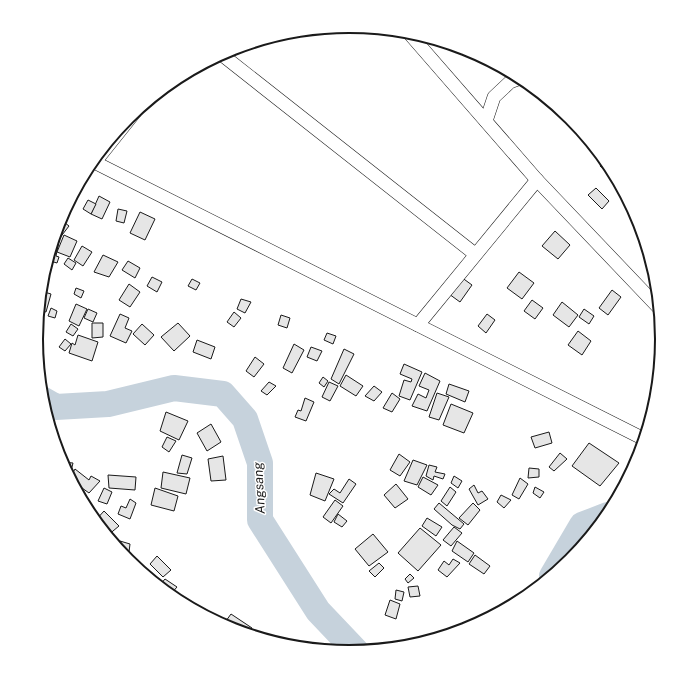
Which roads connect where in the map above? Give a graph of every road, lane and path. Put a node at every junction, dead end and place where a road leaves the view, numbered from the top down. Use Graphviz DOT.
graph roads {
  1 [pos="415,40"];
  2 [pos="227,59"];
  3 [pos="513,81"];
  4 [pos="486,121"];
  5 [pos="99,163"];
  6 [pos="538,180"];
  7 [pos="475,254"];
  8 [pos="652,301"];
  9 [pos="418,325"];
  10 [pos="639,437"];
  1 -- 4 [label="street"];
  2 -- 7 [label="street"];
  3 -- 4 [label="street"];
  4 -- 6 [label="street"];
  5 -- 9 [label="street"];
  6 -- 7 [label="street"];
  6 -- 8 [label="street"];
  7 -- 9 [label="street"];
  9 -- 10 [label="street"];
}
